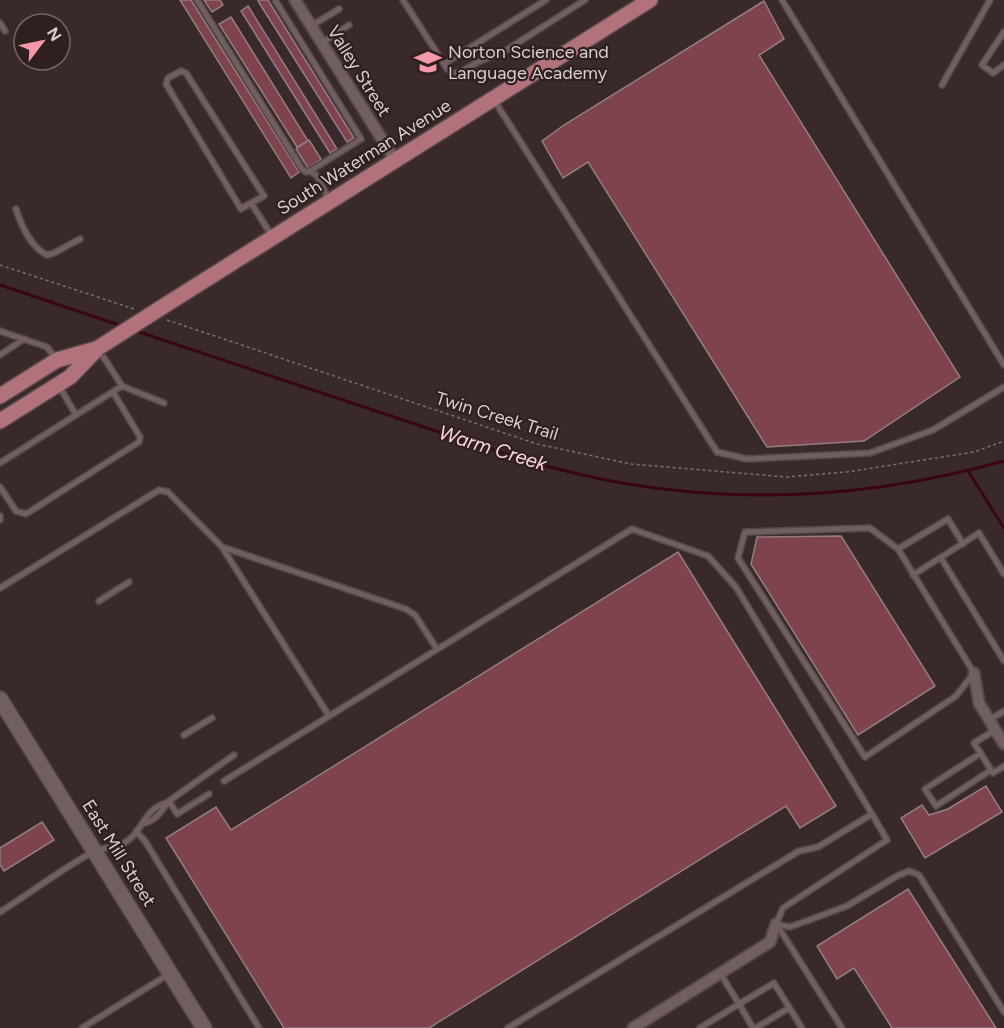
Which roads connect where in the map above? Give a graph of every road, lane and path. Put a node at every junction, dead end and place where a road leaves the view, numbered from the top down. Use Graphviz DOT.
graph roads {
  1 [pos="197,0"];
  2 [pos="275,0"];
  3 [pos="295,0"];
  4 [pos="403,0"];
  5 [pos="546,0"];
  6 [pos="585,0"];
  7 [pos="650,0"];
  8 [pos="782,0"];
  9 [pos="990,0"];
  10 [pos="339,9"];
  11 [pos="0,23"];
  12 [pos="349,25"];
  13 [pos="311,26"];
  14 [pos="5,31"];
  15 [pos="1004,32"];
  16 [pos="322,43"];
  17 [pos="444,64"];
  18 [pos="1004,65"];
  19 [pos="942,85"];
  20 [pos="493,99"];
  21 [pos="394,160"];
  22 [pos="310,171"];
  23 [pos="330,201"];
  24 [pos="251,203"];
  25 [pos="16,208"];
  26 [pos="273,237"];
  27 [pos="80,239"];
  28 [pos="0,265"];
  29 [pos="134,309"];
  30 [pos="168,321"];
  31 [pos="0,331"];
  32 [pos="24,339"];
  33 [pos="98,348"];
  34 [pos="0,355"];
  35 [pos="57,360"];
  36 [pos="1004,365"];
  37 [pos="58,385"];
  38 [pos="122,386"];
  39 [pos="1004,387"];
  40 [pos="113,392"];
  41 [pos="0,396"];
  42 [pos="164,403"];
  43 [pos="0,408"];
  44 [pos="76,415"];
  45 [pos="0,421"];
  46 [pos="1004,441"];
  47 [pos="0,463"];
  48 [pos="0,487"];
  49 [pos="963,544"];
  50 [pos="222,547"];
  51 [pos="898,549"];
  52 [pos="941,558"];
  53 [pos="1004,574"];
  54 [pos="913,575"];
  55 [pos="129,582"];
  56 [pos="0,588"];
  57 [pos="99,601"];
  58 [pos="437,649"];
  59 [pos="1004,662"];
  60 [pos="974,673"];
  61 [pos="0,699"];
  62 [pos="1004,711"];
  63 [pos="329,716"];
  64 [pos="212,718"];
  65 [pos="989,720"];
  66 [pos="996,730"];
  67 [pos="184,735"];
  68 [pos="1004,744"];
  69 [pos="981,753"];
  70 [pos="234,755"];
  71 [pos="1004,766"];
  72 [pos="991,770"];
  73 [pos="224,781"];
  74 [pos="209,794"];
  75 [pos="167,802"];
  76 [pos="872,814"];
  77 [pos="136,831"];
  78 [pos="94,851"];
  79 [pos="0,912"];
  80 [pos="777,924"];
  81 [pos="170,973"];
  82 [pos="720,973"];
  83 [pos="739,1004"];
  84 [pos="789,1008"];
  85 [pos="1004,1012"];
  86 [pos="82,1028"];
  87 [pos="204,1028"];
  88 [pos="259,1028"];
  89 [pos="508,1028"];
  90 [pos="633,1028"];
  91 [pos="700,1028"];
  92 [pos="755,1028"];
  93 [pos="801,1028"];
  94 [pos="842,1028"];
  1 -- 22 [label="lane"];
  2 -- 22 [label="lane"];
  3 -- 13 [label="street, Valley Street"];
  4 -- 17 [label="lane"];
  5 -- 17 [label="lane"];
  6 -- 17 [label="lane"];
  7 -- 20 [label="main road, South Waterman Avenue"];
  8 -- 36 [label="lane"];
  9 -- 19 [label="lane"];
  10 -- 13 [label="lane"];
  11 -- 14 [label="lane"];
  12 -- 16 [label="lane"];
  13 -- 16 [label="street, Valley Street"];
  15 -- 18 [label="lane"];
  16 -- 21 [label="street, Valley Street"];
  20 -- 21 [label="main road, South Waterman Avenue"];
  20 -- 39 [label="lane"];
  21 -- 23 [label="main road, South Waterman Avenue"];
  22 -- 23 [label="lane"];
  23 -- 26 [label="main road, South Waterman Avenue"];
  24 -- 24 [label="lane"];
  24 -- 26 [label="lane"];
  25 -- 27 [label="lane"];
  26 -- 33 [label="main road, South Waterman Avenue, bridge"];
  28 -- 29 [label="path"];
  30 -- 46 [label="path, Twin Creek Trail"];
  31 -- 32 [label="lane"];
  32 -- 34 [label="lane"];
  32 -- 35 [label="lane"];
  33 -- 35 [label="main road, South Waterman Avenue"];
  33 -- 37 [label="main road, South Waterman Avenue"];
  33 -- 38 [label="lane"];
  35 -- 41 [label="main road, South Waterman Avenue"];
  35 -- 43 [label="main road"];
  37 -- 44 [label="lane"];
  37 -- 45 [label="main road, South Waterman Avenue"];
  38 -- 40 [label="lane"];
  38 -- 42 [label="lane"];
  40 -- 44 [label="lane"];
  40 -- 48 [label="lane"];
  44 -- 47 [label="lane"];
  49 -- 51 [label="lane"];
  49 -- 52 [label="lane"];
  49 -- 53 [label="lane"];
  50 -- 56 [label="lane"];
  50 -- 58 [label="lane"];
  50 -- 63 [label="lane"];
  51 -- 54 [label="lane"];
  51 -- 60 [label="lane"];
  52 -- 54 [label="lane"];
  52 -- 59 [label="lane"];
  54 -- 60 [label="lane"];
  55 -- 57 [label="lane"];
  58 -- 63 [label="lane"];
  58 -- 76 [label="lane"];
  60 -- 65 [label="street"];
  61 -- 78 [label="main road, East Mill Street"];
  62 -- 65 [label="lane"];
  63 -- 73 [label="lane"];
  64 -- 67 [label="lane"];
  65 -- 66 [label="street"];
  66 -- 68 [label="street"];
  66 -- 69 [label="lane"];
  69 -- 72 [label="lane"];
  69 -- 72 [label="lane"];
  70 -- 75 [label="lane"];
  71 -- 72 [label="lane"];
  74 -- 75 [label="lane"];
  75 -- 77 [label="lane"];
  76 -- 80 [label="lane"];
  76 -- 89 [label="lane"];
  77 -- 78 [label="lane"];
  77 -- 88 [label="lane"];
  78 -- 79 [label="lane"];
  78 -- 81 [label="main road, East Mill Street"];
  80 -- 82 [label="street"];
  80 -- 85 [label="lane"];
  80 -- 94 [label="lane"];
  81 -- 86 [label="lane"];
  81 -- 87 [label="main road, East Mill Street"];
  82 -- 83 [label="lane"];
  82 -- 90 [label="street"];
  83 -- 84 [label="lane"];
  83 -- 91 [label="lane"];
  83 -- 92 [label="lane"];
  84 -- 92 [label="lane"];
  84 -- 93 [label="lane"];
}
